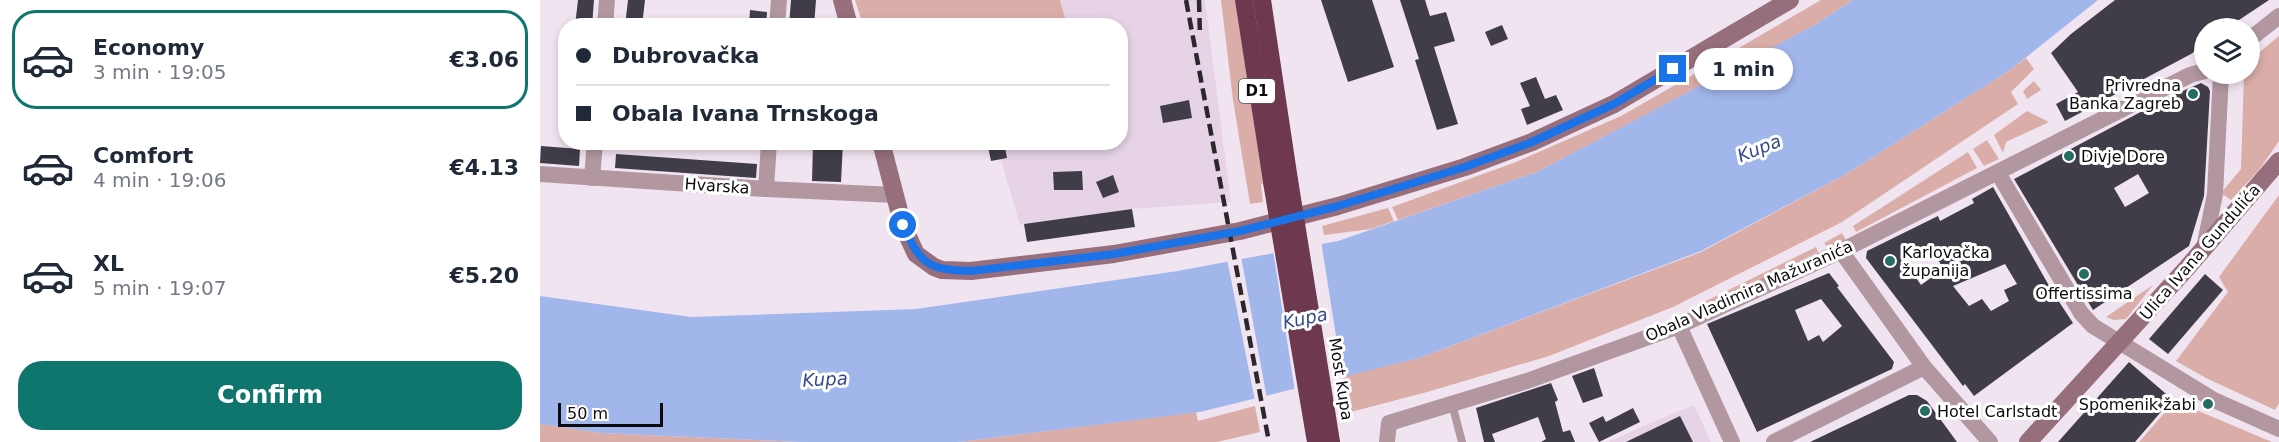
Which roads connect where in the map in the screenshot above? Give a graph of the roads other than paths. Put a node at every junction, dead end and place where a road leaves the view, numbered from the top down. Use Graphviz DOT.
graph roads {
  1 [pos="607,0"];
  2 [pos="779,0"];
  3 [pos="842,0"];
  4 [pos="1244,0"];
  5 [pos="1262,0"];
  6 [pos="1790,0"];
  7 [pos="2279,16"];
  8 [pos="606,18"];
  9 [pos="778,18"];
  10 [pos="847,18"];
  11 [pos="2260,31"];
  12 [pos="2194,74"];
  13 [pos="2221,84"];
  14 [pos="594,150"];
  15 [pos="769,150"];
  16 [pos="883,150"];
  17 [pos="2279,161"];
  18 [pos="1998,173"];
  19 [pos="540,174"];
  20 [pos="592,178"];
  21 [pos="1280,181"];
  22 [pos="766,189"];
  23 [pos="2215,194"];
  24 [pos="895,195"];
  25 [pos="2238,210"];
  26 [pos="2204,248"];
  27 [pos="1841,251"];
  28 [pos="1679,326"];
  29 [pos="2119,342"];
  30 [pos="1924,367"];
  31 [pos="1452,404"];
  32 [pos="2279,429"];
  33 [pos="1316,442"];
  34 [pos="1331,442"];
  35 [pos="1387,442"];
  36 [pos="1462,442"];
  37 [pos="1732,442"];
  38 [pos="1774,442"];
  39 [pos="1990,442"];
  40 [pos="2028,442"];
  1 -- 8 [label="street"];
  2 -- 9 [label="street"];
  3 -- 10 [label="street"];
  4 -- 21 [label="highway, D1"];
  5 -- 21 [label="highway, D1"];
  6 -- 24 [label="street"];
  7 -- 11 [label="street"];
  12 -- 18 [label="street, Obala Vladimira Mažuranića"];
  13 -- 23 [label="street, Ulica Ivana Gundulića"];
  14 -- 20 [label="street"];
  15 -- 22 [label="street"];
  16 -- 24 [label="street"];
  17 -- 25 [label="street, Ulica Ivana Gundulića"];
  18 -- 27 [label="street, Obala Vladimira Mažuranića"];
  18 -- 29 [label="street"];
  19 -- 20 [label="street, Hvarska"];
  20 -- 22 [label="street, Hvarska"];
  21 -- 33 [label="highway, D1, bridge"];
  21 -- 34 [label="highway, Most Kupa / D1, bridge"];
  22 -- 24 [label="street, Hvarska"];
  23 -- 25 [label="street"];
  23 -- 26 [label="street, Ulica Ivana Gundulića"];
  25 -- 26 [label="street, Ulica Ivana Gundulića"];
  26 -- 29 [label="street, Ulica Ivana Gundulića"];
  27 -- 28 [label="street, Obala Vladimira Mažuranića"];
  27 -- 30 [label="street"];
  28 -- 31 [label="street, Obala Vladimira Mažuranića"];
  28 -- 37 [label="street"];
  29 -- 32 [label="street"];
  29 -- 40 [label="street, Ulica Ivana Gundulića"];
  30 -- 38 [label="street"];
  30 -- 39 [label="street"];
  31 -- 35 [label="street, Obala Vladimira Mažuranića"];
  31 -- 36 [label="lane"];
}
